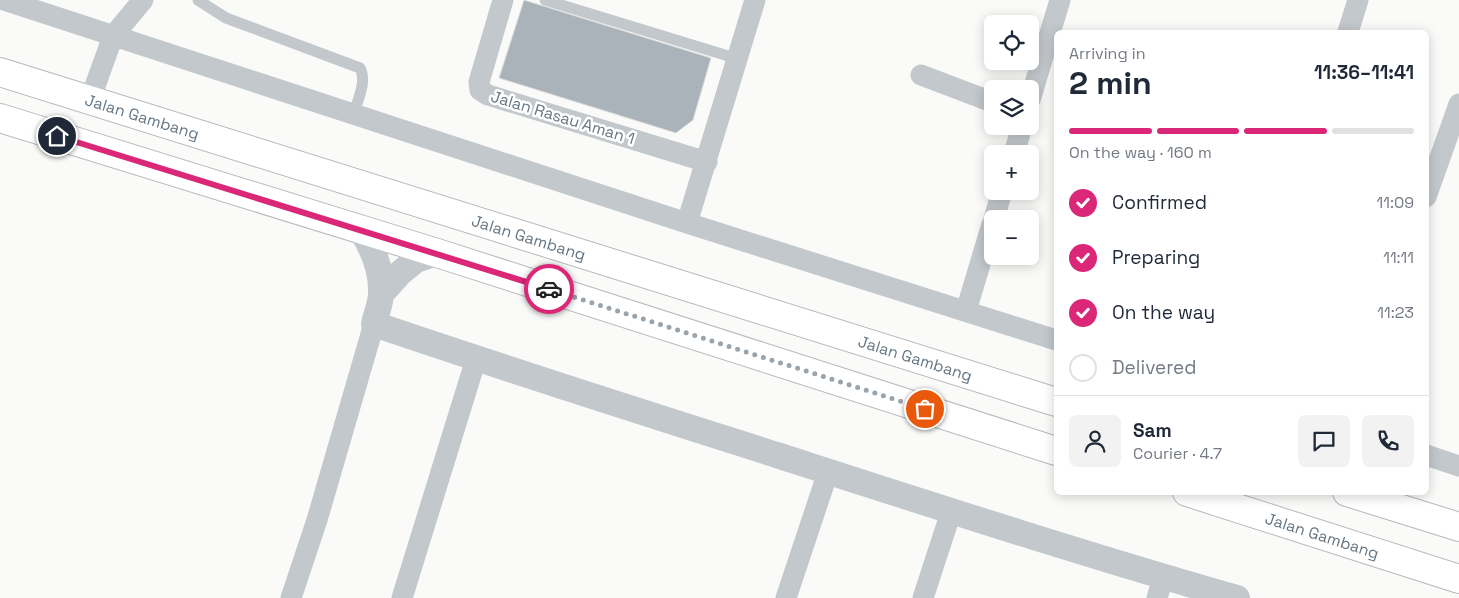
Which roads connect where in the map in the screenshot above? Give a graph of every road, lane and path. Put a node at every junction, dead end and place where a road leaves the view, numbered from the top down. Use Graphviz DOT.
graph roads {
  1 [pos="4,0"];
  2 [pos="143,0"];
  3 [pos="198,0"];
  4 [pos="503,0"];
  5 [pos="545,0"];
  6 [pos="755,0"];
  7 [pos="1060,0"];
  8 [pos="1358,0"];
  9 [pos="45,6"];
  10 [pos="1349,30"];
  11 [pos="113,36"];
  12 [pos="738,59"];
  13 [pos="0,72"];
  14 [pos="921,75"];
  15 [pos="1036,80"];
  16 [pos="984,99"];
  17 [pos="90,100"];
  18 [pos="1459,104"];
  19 [pos="354,113"];
  20 [pos="0,118"];
  21 [pos="707,162"];
  22 [pos="1429,189"];
  23 [pos="688,223"];
  24 [pos="361,230"];
  25 [pos="984,251"];
  26 [pos="437,253"];
  27 [pos="381,294"];
  28 [pos="966,311"];
  29 [pos="374,324"];
  30 [pos="1054,339"];
  31 [pos="476,359"];
  32 [pos="1054,401"];
  33 [pos="1054,450"];
  34 [pos="1429,456"];
  35 [pos="1459,466"];
  36 [pos="828,472"];
  37 [pos="1196,495"];
  38 [pos="1356,495"];
  39 [pos="951,512"];
  40 [pos="1459,528"];
  41 [pos="1459,579"];
  42 [pos="1160,588"];
  43 [pos="1195,592"];
  44 [pos="291,598"];
  45 [pos="402,598"];
  46 [pos="786,598"];
  47 [pos="923,598"];
  48 [pos="1236,598"];
  1 -- 9 [label="street"];
  2 -- 11 [label="street"];
  3 -- 19 [label="lane"];
  4 -- 21 [label="street, Jalan Rasau Aman 1"];
  5 -- 12 [label="lane"];
  6 -- 12 [label="street"];
  7 -- 15 [label="street"];
  8 -- 10 [label="street"];
  9 -- 11 [label="street"];
  11 -- 17 [label="street"];
  11 -- 19 [label="street"];
  12 -- 21 [label="street"];
  13 -- 17 [label="highway, Jalan Gambang"];
  14 -- 16 [label="street"];
  17 -- 32 [label="highway, Jalan Gambang"];
  18 -- 22 [label="street"];
  19 -- 23 [label="street"];
  20 -- 24 [label="highway"];
  21 -- 23 [label="street"];
  23 -- 28 [label="street"];
  24 -- 26 [label="highway"];
  24 -- 27 [label="street"];
  25 -- 28 [label="street"];
  26 -- 27 [label="street"];
  26 -- 33 [label="highway"];
  27 -- 29 [label="street"];
  28 -- 30 [label="street"];
  29 -- 31 [label="street"];
  29 -- 44 [label="street"];
  31 -- 36 [label="street"];
  31 -- 45 [label="street"];
  34 -- 35 [label="street"];
  36 -- 39 [label="street"];
  36 -- 46 [label="street"];
  37 -- 41 [label="highway, Jalan Gambang"];
  38 -- 40 [label="highway"];
  39 -- 42 [label="street"];
  39 -- 47 [label="street"];
  42 -- 43 [label="street"];
  43 -- 48 [label="street"];
}
